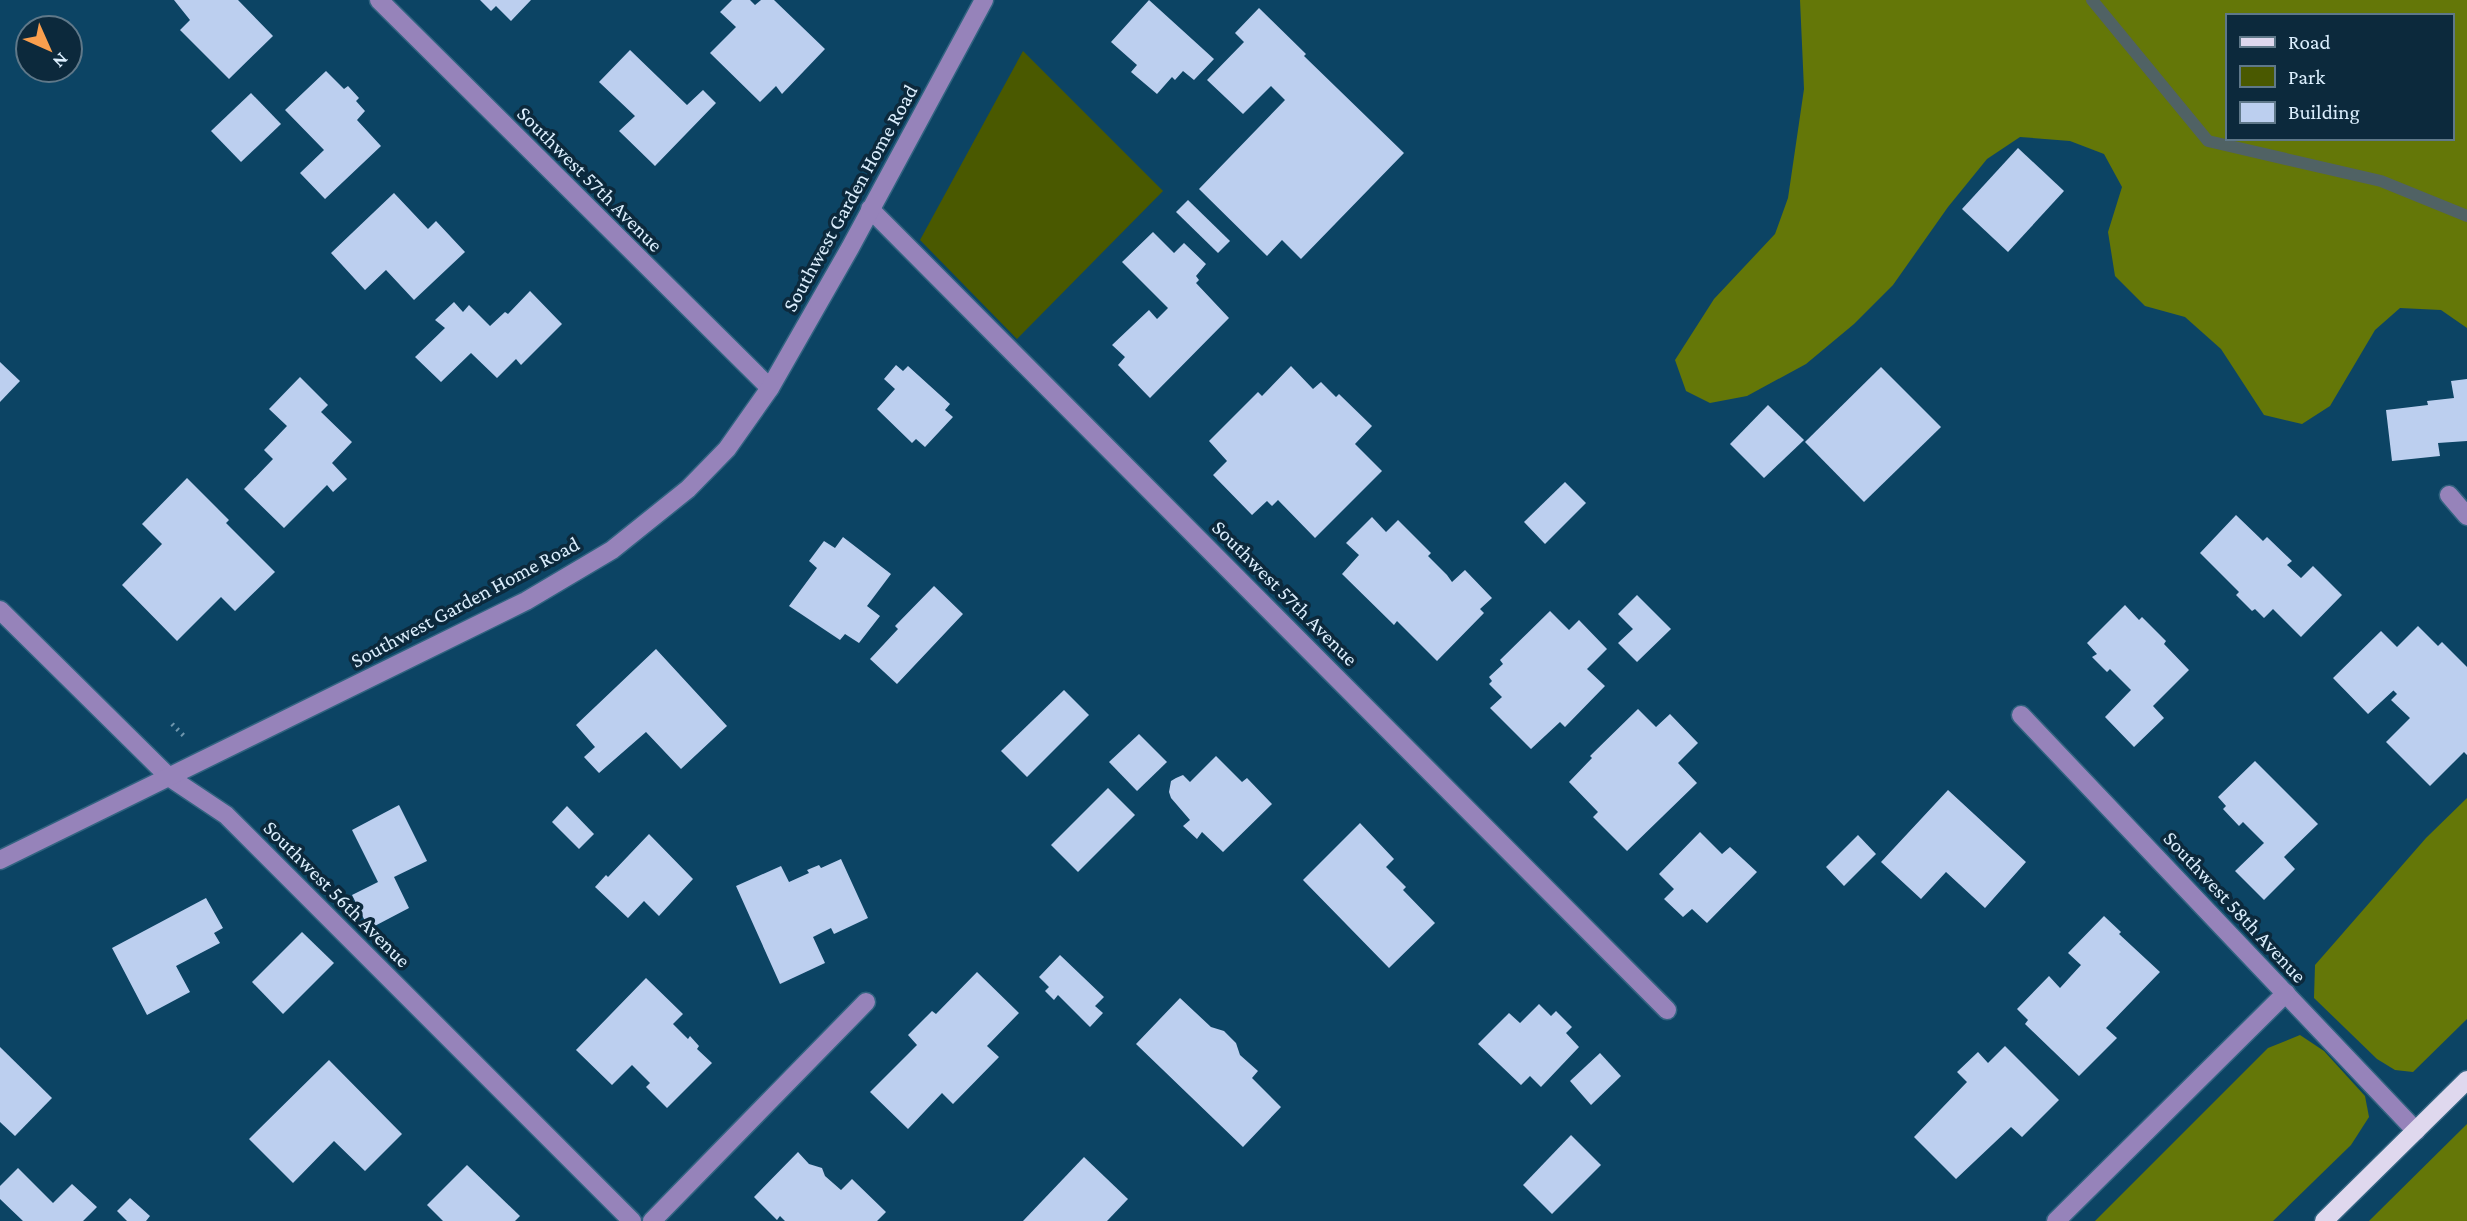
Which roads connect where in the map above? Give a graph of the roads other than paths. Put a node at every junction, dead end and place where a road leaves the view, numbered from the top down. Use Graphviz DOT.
graph roads {
  1 [pos="379,0"];
  2 [pos="984,0"];
  3 [pos="870,209"];
  4 [pos="770,388"];
  5 [pos="2449,495"];
  6 [pos="2467,516"];
  7 [pos="0,610"];
  8 [pos="2021,715"];
  9 [pos="169,777"];
  10 [pos="0,860"];
  11 [pos="2286,993"];
  12 [pos="866,1002"];
  13 [pos="1667,1010"];
  14 [pos="2467,1080"];
  15 [pos="2416,1131"];
  16 [pos="632,1221"];
  17 [pos="652,1221"];
  18 [pos="2056,1221"];
  19 [pos="2324,1221"];
  1 -- 4 [label="street, Southwest 57th Avenue"];
  2 -- 3 [label="street, Southwest Garden Home Road"];
  3 -- 4 [label="street, Southwest Garden Home Road"];
  3 -- 13 [label="street, Southwest 57th Avenue"];
  4 -- 9 [label="street, Southwest Garden Home Road"];
  5 -- 6 [label="street"];
  7 -- 9 [label="street, Southwest 56th Avenue"];
  8 -- 11 [label="street, Southwest 58th Avenue"];
  9 -- 10 [label="street, Southwest Garden Home Road"];
  9 -- 16 [label="street, Southwest 56th Avenue"];
  11 -- 15 [label="street, Southwest 58th Avenue"];
  11 -- 18 [label="street"];
  12 -- 17 [label="street"];
  14 -- 15 [label="main road"];
  15 -- 19 [label="main road"];
}
